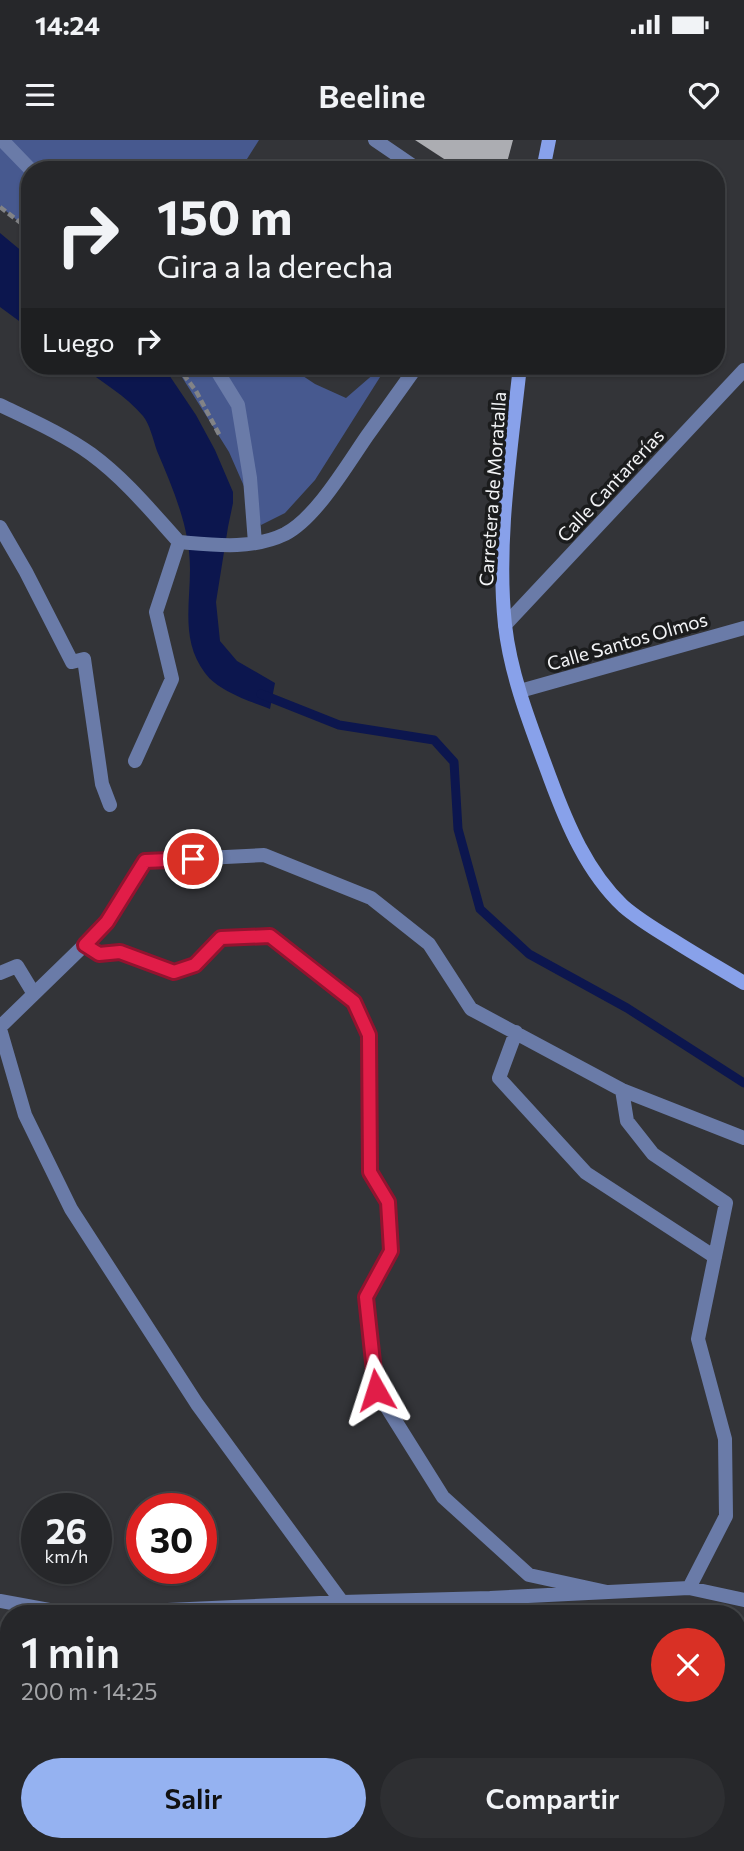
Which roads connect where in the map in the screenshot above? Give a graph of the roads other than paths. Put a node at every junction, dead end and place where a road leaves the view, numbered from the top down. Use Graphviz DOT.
graph roads {
  1 [pos="2,140"];
  2 [pos="375,140"];
  3 [pos="549,140"];
  4 [pos="22,161"];
  5 [pos="406,161"];
  6 [pos="545,161"];
  7 [pos="744,370"];
  8 [pos="220,375"];
  9 [pos="411,375"];
  10 [pos="519,375"];
  11 [pos="0,405"];
  12 [pos="0,527"];
  13 [pos="183,543"];
  14 [pos="255,543"];
  15 [pos="505,625"];
  16 [pos="744,628"];
  17 [pos="520,691"];
  18 [pos="135,761"];
  19 [pos="110,805"];
  20 [pos="85,945"];
  21 [pos="0,973"];
  22 [pos="744,983"];
  23 [pos="34,994"];
  24 [pos="0,1028"];
  25 [pos="516,1032"];
  26 [pos="622,1090"];
  27 [pos="744,1138"];
  28 [pos="715,1257"];
  29 [pos="689,1588"];
  30 [pos="607,1592"];
  31 [pos="744,1600"];
  32 [pos="0,1601"];
  33 [pos="341,1602"];
  34 [pos="22,1605"];
  35 [pos="276,1605"];
  1 -- 4 [label="street"];
  2 -- 5 [label="street"];
  3 -- 6 [label="main road"];
  7 -- 15 [label="street, Calle Cantarerías"];
  8 -- 14 [label="street"];
  9 -- 14 [label="street"];
  10 -- 15 [label="main road, Carretera de Moratalla"];
  11 -- 13 [label="street"];
  12 -- 19 [label="street"];
  13 -- 14 [label="street"];
  13 -- 18 [label="street"];
  15 -- 17 [label="main road, Carretera de Moratalla"];
  16 -- 17 [label="street, Calle Santos Olmos"];
  17 -- 22 [label="main road, Carretera de Moratalla"];
  20 -- 23 [label="street"];
  20 -- 25 [label="street"];
  20 -- 30 [label="street"];
  21 -- 23 [label="street"];
  23 -- 24 [label="street"];
  24 -- 33 [label="street"];
  25 -- 26 [label="street"];
  25 -- 28 [label="street"];
  26 -- 27 [label="street"];
  26 -- 28 [label="street"];
  28 -- 29 [label="street"];
  29 -- 30 [label="street"];
  29 -- 31 [label="street"];
  30 -- 33 [label="street"];
  32 -- 34 [label="street"];
  33 -- 35 [label="street"];
}
